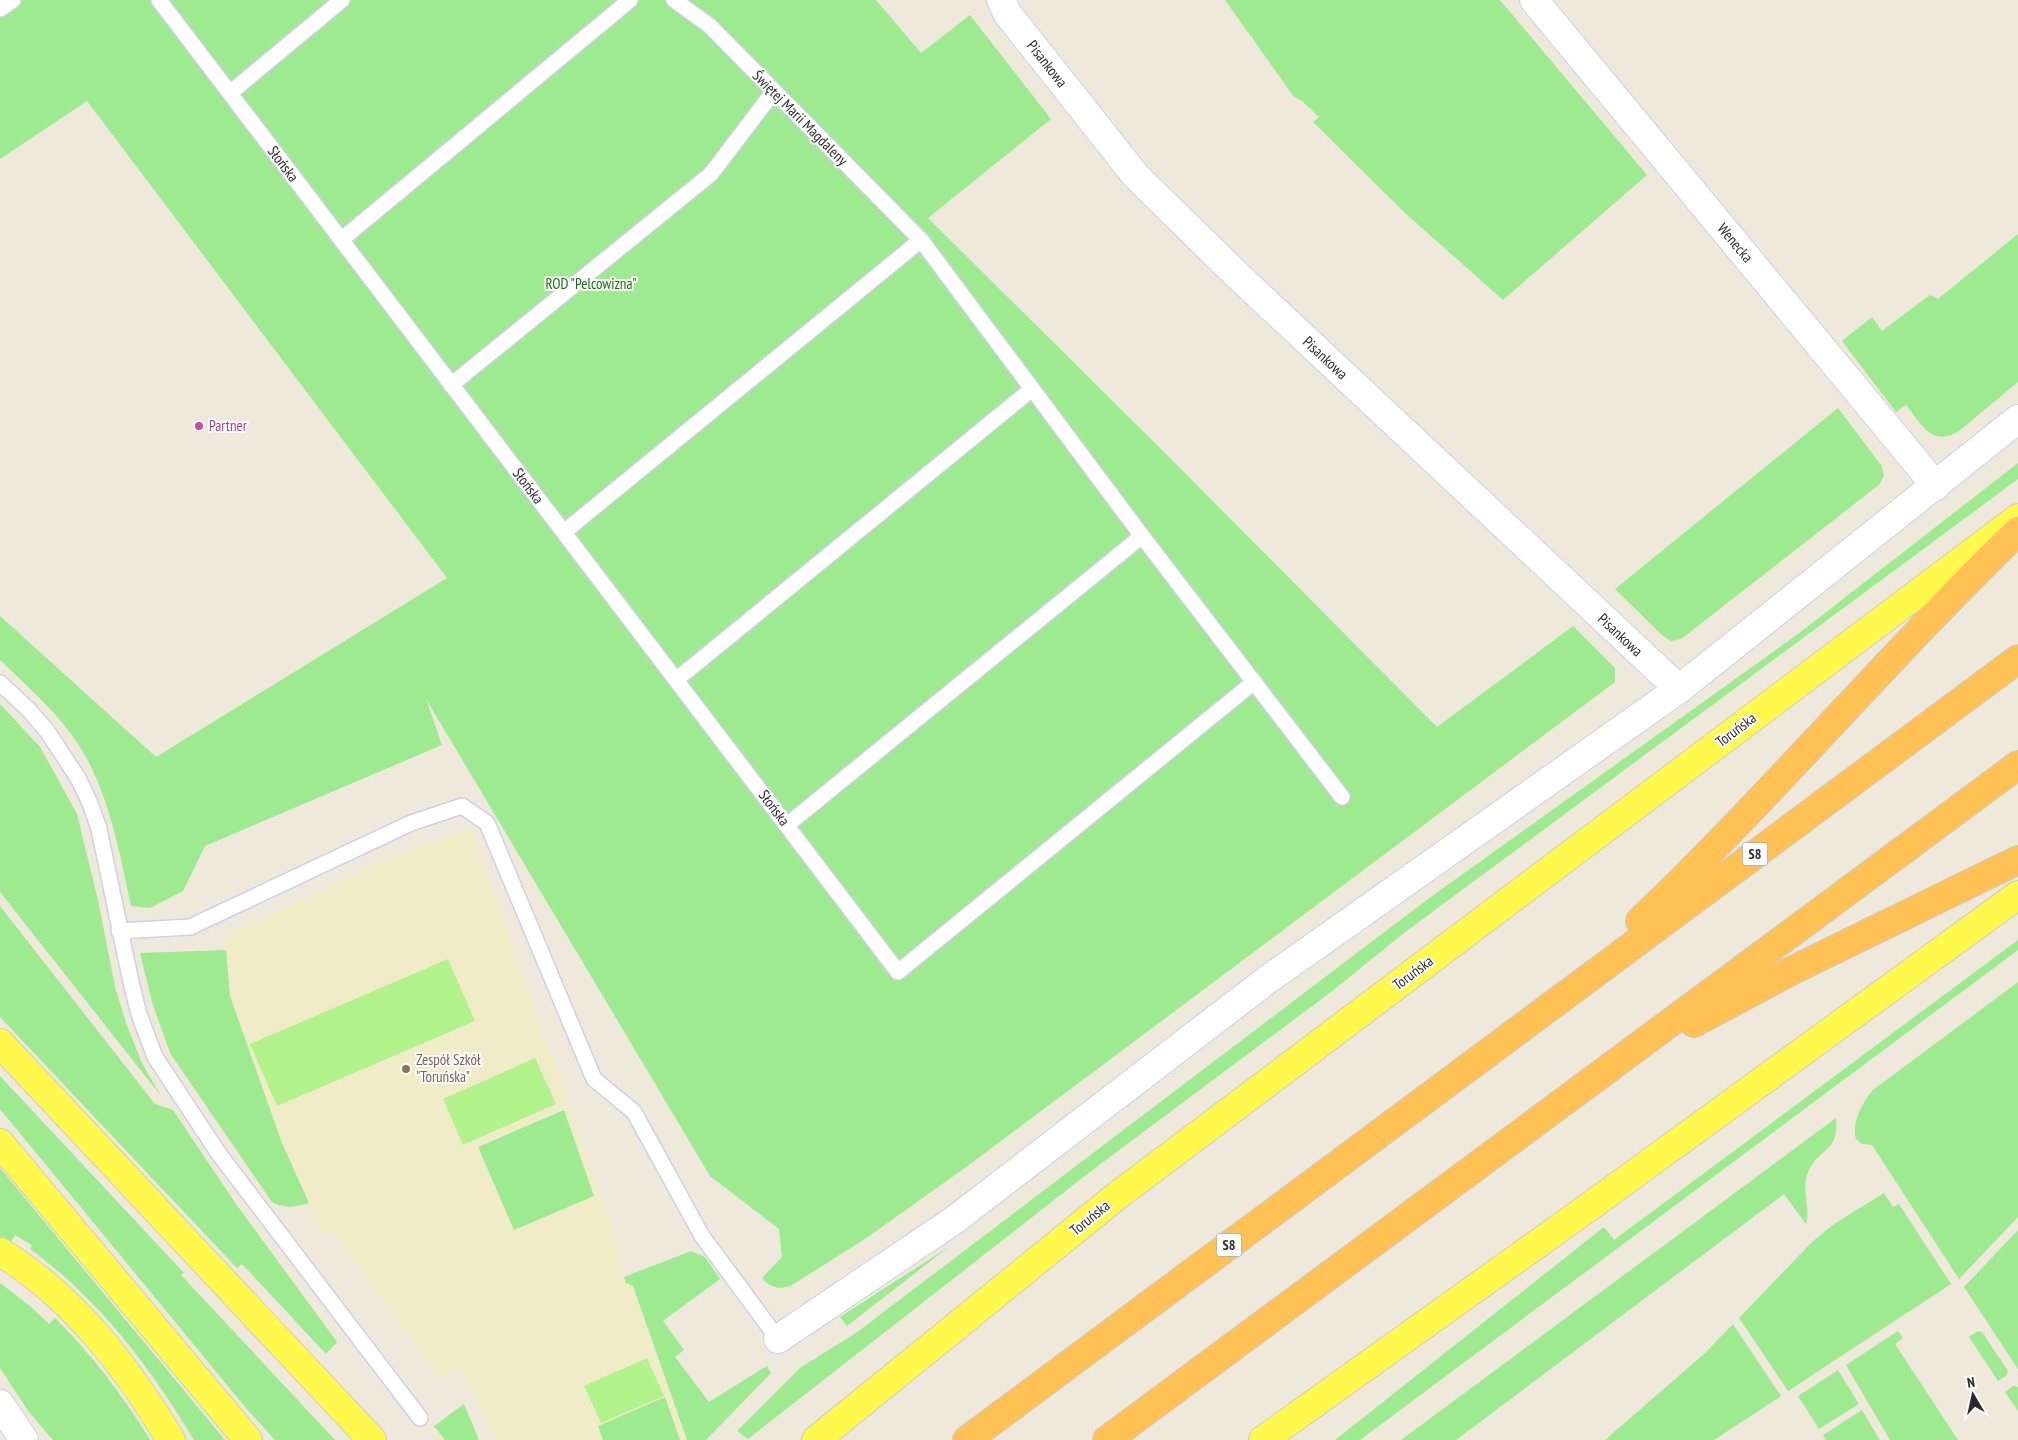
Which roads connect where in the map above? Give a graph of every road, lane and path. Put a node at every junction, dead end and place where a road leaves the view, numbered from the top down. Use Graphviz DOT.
graph roads {
  1 [pos="13,0"];
  2 [pos="159,0"];
  3 [pos="342,0"];
  4 [pos="630,0"];
  5 [pos="674,0"];
  6 [pos="1001,0"];
  7 [pos="1534,0"];
  8 [pos="0,8"];
  9 [pos="774,91"];
  10 [pos="230,94"];
  11 [pos="341,240"];
  12 [pos="921,240"];
  13 [pos="451,385"];
  14 [pos="1032,389"];
  15 [pos="2018,419"];
  16 [pos="1936,486"];
  17 [pos="2018,518"];
  18 [pos="2018,531"];
  19 [pos="564,532"];
  20 [pos="1142,536"];
  21 [pos="2018,659"];
  22 [pos="676,680"];
  23 [pos="1254,682"];
  24 [pos="0,683"];
  25 [pos="1679,689"];
  26 [pos="2018,764"];
  27 [pos="1342,797"];
  28 [pos="786,825"];
  29 [pos="2018,860"];
  30 [pos="2018,895"];
  31 [pos="119,931"];
  32 [pos="0,1043"];
  33 [pos="1492,1050"];
  34 [pos="1546,1115"];
  35 [pos="0,1143"];
  36 [pos="1,1253"];
  37 [pos="778,1339"];
  38 [pos="0,1404"];
  39 [pos="420,1418"];
  40 [pos="24,1440"];
  41 [pos="171,1440"];
  42 [pos="248,1440"];
  43 [pos="372,1440"];
  44 [pos="816,1440"];
  45 [pos="967,1440"];
  46 [pos="1107,1440"];
  47 [pos="1262,1440"];
  1 -- 8 [label="lane"];
  2 -- 10 [label="lane, Słońska"];
  3 -- 10 [label="lane"];
  4 -- 11 [label="lane"];
  5 -- 9 [label="lane, Świętej Marii Magdaleny"];
  6 -- 25 [label="street, Pisankowa"];
  7 -- 16 [label="street, Wenecka"];
  9 -- 12 [label="lane, Świętej Marii Magdaleny"];
  9 -- 13 [label="lane"];
  10 -- 11 [label="lane, Słońska"];
  11 -- 13 [label="lane, Słońska"];
  12 -- 14 [label="lane, Świętej Marii Magdaleny"];
  12 -- 19 [label="lane"];
  13 -- 19 [label="lane, Słońska"];
  14 -- 20 [label="lane, Świętej Marii Magdaleny"];
  14 -- 22 [label="lane"];
  15 -- 16 [label="street"];
  16 -- 25 [label="street"];
  17 -- 44 [label="main road, Toruńska"];
  18 -- 33 [label="highway"];
  19 -- 22 [label="lane, Słońska"];
  20 -- 23 [label="lane, Świętej Marii Magdaleny"];
  20 -- 28 [label="lane"];
  21 -- 33 [label="highway, S8"];
  22 -- 28 [label="lane, Słońska"];
  23 -- 27 [label="lane, Świętej Marii Magdaleny"];
  23 -- 28 [label="lane, Słońska"];
  24 -- 31 [label="lane"];
  25 -- 37 [label="street"];
  26 -- 34 [label="highway"];
  29 -- 34 [label="highway"];
  30 -- 47 [label="main road"];
  31 -- 37 [label="lane"];
  31 -- 39 [label="lane"];
  32 -- 43 [label="main road"];
  33 -- 45 [label="highway, S8"];
  34 -- 46 [label="highway"];
  35 -- 42 [label="main road"];
  36 -- 41 [label="main road"];
  38 -- 40 [label="street"];
}
